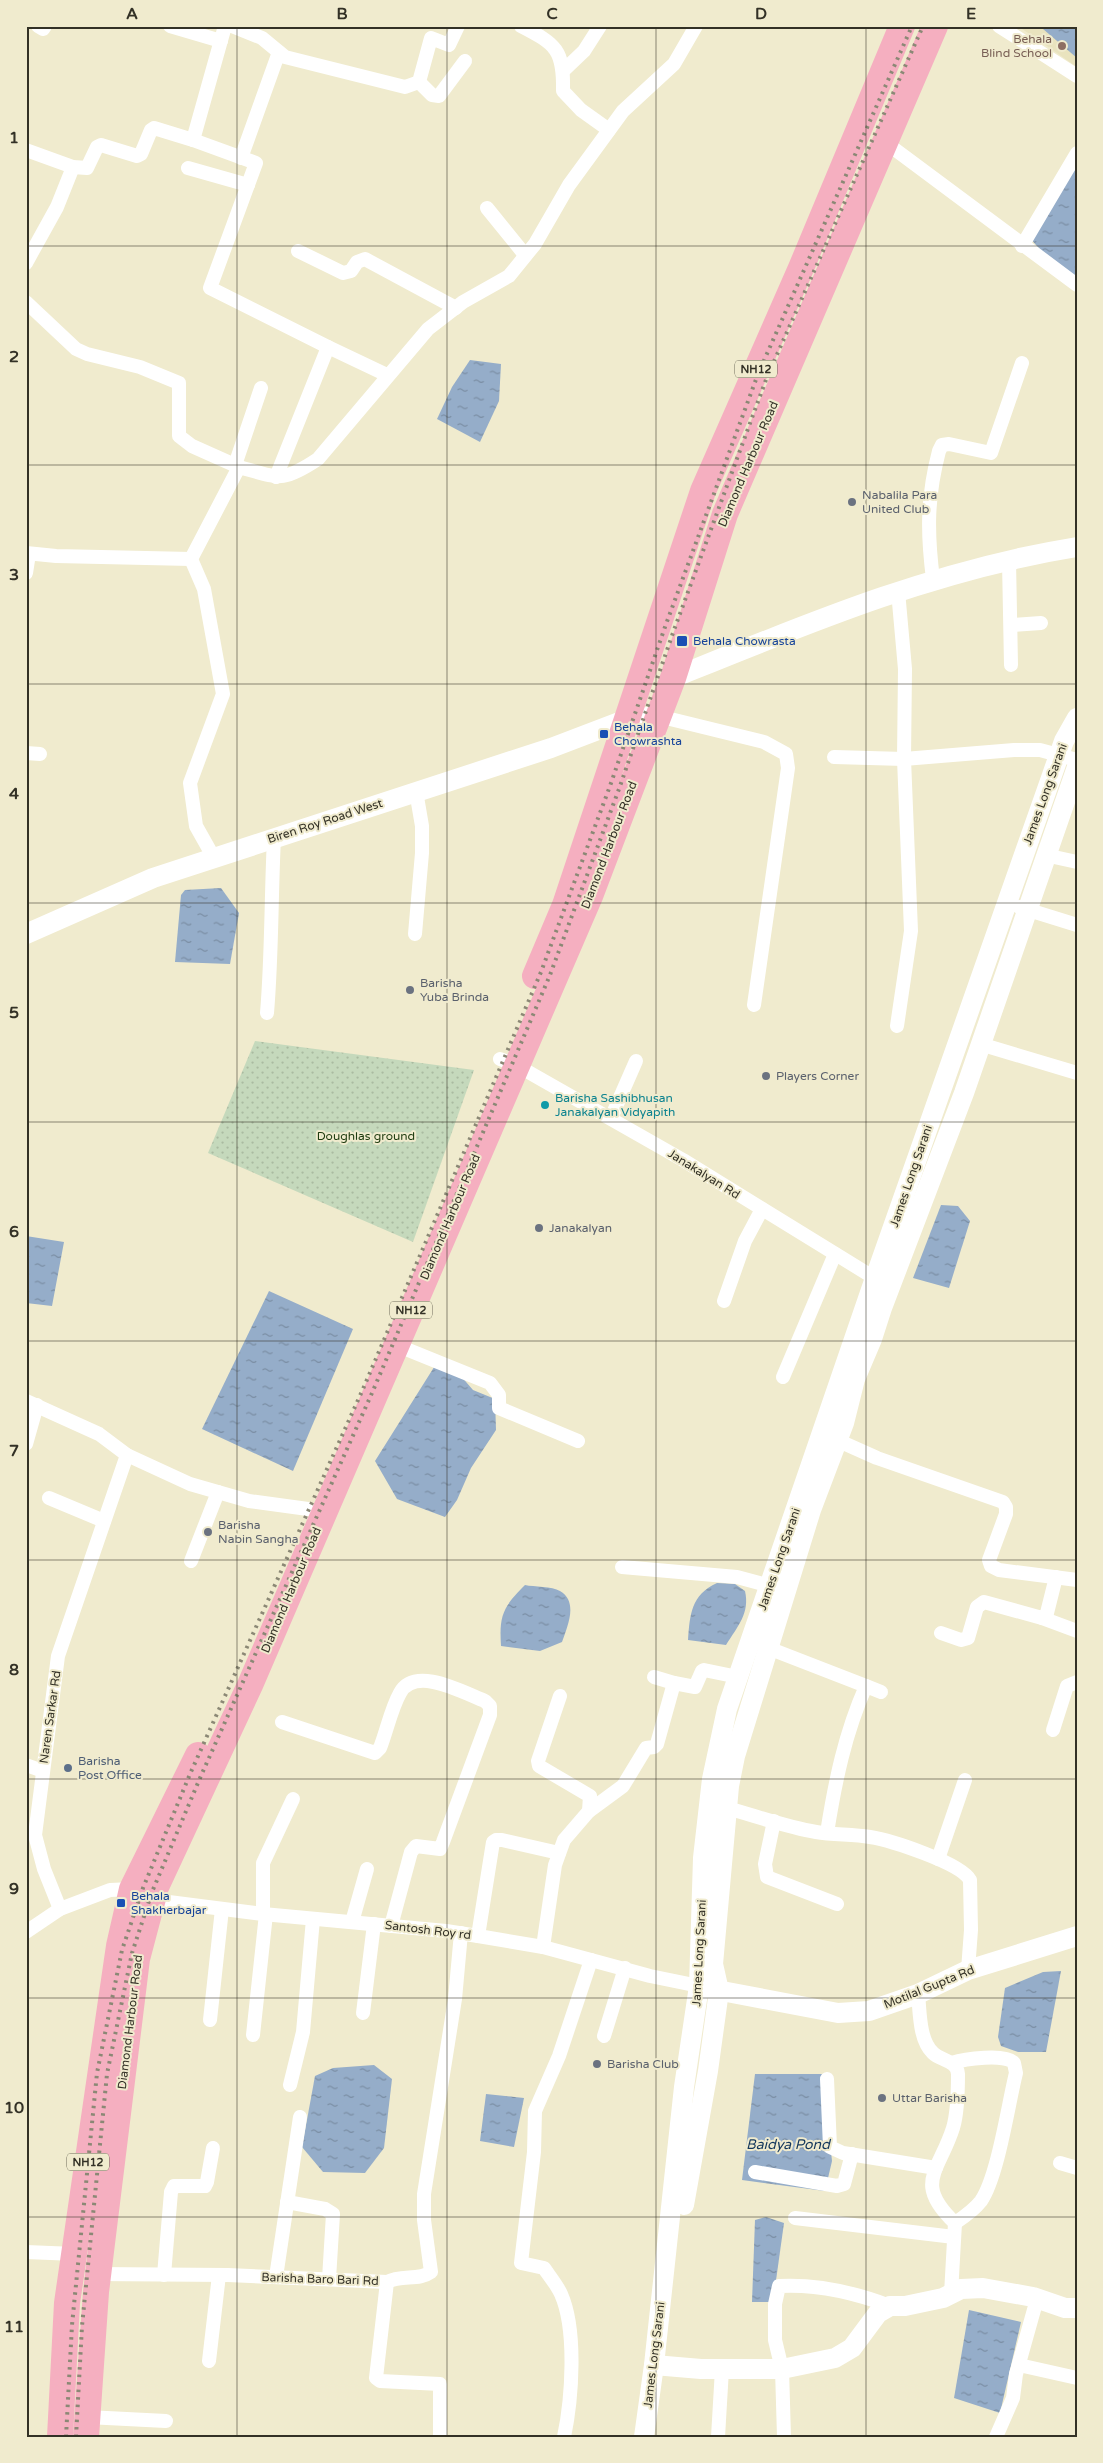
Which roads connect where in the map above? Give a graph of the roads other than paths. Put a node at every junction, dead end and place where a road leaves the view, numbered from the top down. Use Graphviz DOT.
graph roads {
  1 [pos="38,26"];
  2 [pos="45,26"];
  3 [pos="170,26"];
  4 [pos="225,26"];
  5 [pos="232,26"];
  6 [pos="458,26"];
  7 [pos="521,26"];
  8 [pos="600,26"];
  9 [pos="696,26"];
  10 [pos="902,26"];
  11 [pos="935,26"];
  12 [pos="999,26"];
  13 [pos="221,42"];
  14 [pos="279,52"];
  15 [pos="465,61"];
  16 [pos="563,71"];
  17 [pos="1077,76"];
  18 [pos="419,82"];
  19 [pos="609,130"];
  20 [pos="193,140"];
  21 [pos="885,142"];
  22 [pos="26,150"];
  23 [pos="1077,153"];
  24 [pos="241,158"];
  25 [pos="73,167"];
  26 [pos="188,168"];
  27 [pos="248,185"];
  28 [pos="487,208"];
  29 [pos="1022,246"];
  30 [pos="298,251"];
  31 [pos="526,255"];
  32 [pos="26,263"];
  33 [pos="1077,285"];
  34 [pos="789,294"];
  35 [pos="26,302"];
  36 [pos="815,305"];
  37 [pos="456,308"];
  38 [pos="328,347"];
  39 [pos="1022,363"];
  40 [pos="387,375"];
  41 [pos="261,388"];
  42 [pos="237,466"];
  43 [pos="276,477"];
  44 [pos="1077,547"];
  45 [pos="28,554"];
  46 [pos="191,558"];
  47 [pos="1008,561"];
  48 [pos="26,574"];
  49 [pos="933,579"];
  50 [pos="898,591"];
  51 [pos="1041,623"];
  52 [pos="1011,625"];
  53 [pos="1011,665"];
  54 [pos="673,678"];
  55 [pos="658,716"];
  56 [pos="1077,718"];
  57 [pos="628,719"];
  58 [pos="834,757"];
  59 [pos="1068,757"];
  60 [pos="904,759"];
  61 [pos="1077,767"];
  62 [pos="416,791"];
  63 [pos="1072,794"];
  64 [pos="274,838"];
  65 [pos="1045,854"];
  66 [pos="214,858"];
  67 [pos="1077,862"];
  68 [pos="585,880"];
  69 [pos="1006,902"];
  70 [pos="1026,910"];
  71 [pos="1077,925"];
  72 [pos="26,934"];
  73 [pos="415,934"];
  74 [pos="754,1005"];
  75 [pos="267,1012"];
  76 [pos="897,1026"];
  77 [pos="980,1044"];
  78 [pos="636,1061"];
  79 [pos="508,1062"];
  80 [pos="1077,1073"];
  81 [pos="611,1118"];
  82 [pos="762,1209"];
  83 [pos="835,1254"];
  84 [pos="882,1282"];
  85 [pos="724,1301"];
  86 [pos="396,1345"];
  87 [pos="783,1376"];
  88 [pos="32,1403"];
  89 [pos="830,1437"];
  90 [pos="578,1441"];
  91 [pos="26,1444"];
  92 [pos="127,1455"];
  93 [pos="218,1492"];
  94 [pos="49,1498"];
  95 [pos="308,1509"];
  96 [pos="104,1521"];
  97 [pos="191,1561"];
  98 [pos="622,1567"];
  99 [pos="1056,1577"];
  100 [pos="1077,1580"];
  101 [pos="770,1586"];
  102 [pos="1042,1618"];
  103 [pos="1077,1631"];
  104 [pos="941,1633"];
  105 [pos="768,1648"];
  106 [pos="654,1677"];
  107 [pos="738,1678"];
  108 [pos="1077,1682"];
  109 [pos="674,1683"];
  110 [pos="866,1686"];
  111 [pos="881,1692"];
  112 [pos="560,1696"];
  113 [pos="282,1722"];
  114 [pos="1053,1730"];
  115 [pos="26,1765"];
  116 [pos="43,1771"];
  117 [pos="200,1772"];
  118 [pos="965,1780"];
  119 [pos="293,1799"];
  120 [pos="727,1808"];
  121 [pos="589,1811"];
  122 [pos="774,1821"];
  123 [pos="828,1833"];
  124 [pos="559,1853"];
  125 [pos="938,1859"];
  126 [pos="367,1869"];
  127 [pos="142,1894"];
  128 [pos="837,1904"];
  129 [pos="60,1909"];
  130 [pos="222,1909"];
  131 [pos="265,1914"];
  132 [pos="313,1919"];
  133 [pos="352,1922"];
  134 [pos="374,1924"];
  135 [pos="391,1926"];
  136 [pos="26,1932"];
  137 [pos="461,1933"];
  138 [pos="478,1936"];
  139 [pos="1077,1936"];
  140 [pos="543,1947"];
  141 [pos="591,1960"];
  142 [pos="625,1968"];
  143 [pos="968,1970"];
  144 [pos="699,1986"];
  145 [pos="719,1991"];
  146 [pos="918,1994"];
  147 [pos="363,2013"];
  148 [pos="210,2020"];
  149 [pos="253,2035"];
  150 [pos="604,2036"];
  151 [pos="952,2063"];
  152 [pos="827,2079"];
  153 [pos="290,2085"];
  154 [pos="300,2117"];
  155 [pos="213,2148"];
  156 [pos="852,2154"];
  157 [pos="1060,2164"];
  158 [pos="936,2168"];
  159 [pos="1077,2168"];
  160 [pos="755,2172"];
  161 [pos="287,2202"];
  162 [pos="795,2218"];
  163 [pos="954,2230"];
  164 [pos="26,2252"];
  165 [pos="73,2264"];
  166 [pos="98,2275"];
  167 [pos="164,2275"];
  168 [pos="219,2275"];
  169 [pos="276,2277"];
  170 [pos="329,2279"];
  171 [pos="387,2282"];
  172 [pos="951,2294"];
  173 [pos="1037,2298"];
  174 [pos="1076,2304"];
  175 [pos="890,2306"];
  176 [pos="664,2318"];
  177 [pos="209,2361"];
  178 [pos="659,2365"];
  179 [pos="1019,2365"];
  180 [pos="722,2369"];
  181 [pos="782,2369"];
  182 [pos="1077,2378"];
  183 [pos="166,2421"];
  184 [pos="86,2427"];
  185 [pos="60,2437"];
  186 [pos="440,2437"];
  187 [pos="564,2437"];
  188 [pos="644,2437"];
  189 [pos="655,2437"];
  190 [pos="718,2437"];
  191 [pos="784,2437"];
  192 [pos="996,2437"];
  1 -- 2 [label="street"];
  3 -- 13 [label="street"];
  4 -- 13 [label="street"];
  5 -- 14 [label="street"];
  6 -- 18 [label="street"];
  7 -- 16 [label="street"];
  8 -- 16 [label="street"];
  9 -- 19 [label="street"];
  10 -- 34 [label="highway, Diamond Harbour Road / NH12"];
  11 -- 21 [label="highway, Diamond Harbour Road / NH12"];
  12 -- 17 [label="street"];
  13 -- 20 [label="street"];
  14 -- 18 [label="street"];
  14 -- 24 [label="street"];
  15 -- 18 [label="street"];
  16 -- 19 [label="street"];
  19 -- 31 [label="street"];
  20 -- 24 [label="street"];
  20 -- 25 [label="street"];
  21 -- 29 [label="street"];
  21 -- 36 [label="highway, Diamond Harbour Road / NH12"];
  22 -- 25 [label="street"];
  23 -- 29 [label="street"];
  24 -- 27 [label="street"];
  25 -- 32 [label="street"];
  26 -- 27 [label="street"];
  27 -- 38 [label="street"];
  28 -- 31 [label="street"];
  29 -- 33 [label="street"];
  30 -- 37 [label="street"];
  31 -- 37 [label="street"];
  34 -- 36 [label="highway"];
  34 -- 57 [label="highway, Diamond Harbour Road / NH12"];
  35 -- 42 [label="street"];
  36 -- 54 [label="highway, Diamond Harbour Road / NH12"];
  37 -- 40 [label="street"];
  38 -- 40 [label="street"];
  38 -- 43 [label="street"];
  39 -- 49 [label="street"];
  40 -- 43 [label="street"];
  41 -- 42 [label="street"];
  42 -- 43 [label="street"];
  42 -- 46 [label="street"];
  44 -- 47 [label="main road"];
  45 -- 46 [label="street"];
  45 -- 48 [label="street"];
  46 -- 66 [label="street"];
  47 -- 49 [label="main road"];
  47 -- 52 [label="street"];
  49 -- 50 [label="main road"];
  50 -- 54 [label="main road"];
  50 -- 60 [label="street"];
  51 -- 52 [label="street"];
  52 -- 53 [label="street"];
  54 -- 55 [label="highway, Diamond Harbour Road / NH12"];
  55 -- 57 [label="main road, Biren Roy Road West"];
  55 -- 68 [label="highway, Diamond Harbour Road / NH12"];
  55 -- 74 [label="street"];
  56 -- 59 [label="main road, James Long Sarani"];
  57 -- 62 [label="main road, Biren Roy Road West"];
  57 -- 68 [label="highway, Diamond Harbour Road / NH12"];
  58 -- 60 [label="street"];
  59 -- 60 [label="street"];
  59 -- 69 [label="main road, James Long Sarani"];
  60 -- 76 [label="street"];
  61 -- 63 [label="main road"];
  62 -- 64 [label="main road, Biren Roy Road West"];
  62 -- 73 [label="street"];
  63 -- 65 [label="main road"];
  64 -- 66 [label="main road, Biren Roy Road West"];
  64 -- 75 [label="street"];
  65 -- 67 [label="street"];
  65 -- 70 [label="main road"];
  66 -- 72 [label="main road, Biren Roy Road West"];
  68 -- 79 [label="highway, Diamond Harbour Road / NH12"];
  69 -- 70 [label="street"];
  69 -- 84 [label="main road, James Long Sarani"];
  70 -- 71 [label="street"];
  70 -- 77 [label="main road"];
  77 -- 80 [label="street"];
  77 -- 84 [label="main road"];
  78 -- 81 [label="street"];
  79 -- 81 [label="street, Janakalyan Rd"];
  79 -- 86 [label="highway, Diamond Harbour Road / NH12"];
  79 -- 95 [label="highway, Diamond Harbour Road / NH12"];
  81 -- 82 [label="street, Janakalyan Rd"];
  82 -- 83 [label="street, Janakalyan Rd"];
  82 -- 85 [label="street"];
  83 -- 84 [label="street, Janakalyan Rd"];
  83 -- 87 [label="street"];
  84 -- 89 [label="main road, James Long Sarani"];
  86 -- 90 [label="street"];
  86 -- 117 [label="highway, Diamond Harbour Road / NH12"];
  88 -- 91 [label="street"];
  88 -- 92 [label="street"];
  89 -- 99 [label="street"];
  89 -- 101 [label="main road, James Long Sarani"];
  89 -- 105 [label="main road"];
  92 -- 93 [label="street"];
  92 -- 96 [label="street, Naren Sarkar Rd"];
  93 -- 95 [label="street"];
  93 -- 97 [label="street"];
  94 -- 96 [label="street"];
  95 -- 117 [label="highway, Diamond Harbour Road / NH12"];
  96 -- 116 [label="street, Naren Sarkar Rd"];
  98 -- 101 [label="street"];
  99 -- 100 [label="street"];
  99 -- 102 [label="street"];
  101 -- 107 [label="main road, James Long Sarani"];
  102 -- 103 [label="street"];
  102 -- 104 [label="street"];
  105 -- 110 [label="street"];
  105 -- 120 [label="main road"];
  106 -- 109 [label="street"];
  107 -- 109 [label="street"];
  107 -- 144 [label="main road, James Long Sarani"];
  108 -- 114 [label="street"];
  109 -- 121 [label="street"];
  110 -- 111 [label="street"];
  110 -- 123 [label="street"];
  112 -- 121 [label="street"];
  113 -- 135 [label="street"];
  115 -- 116 [label="street"];
  116 -- 129 [label="street, Naren Sarkar Rd"];
  117 -- 127 [label="highway, Diamond Harbour Road / NH12"];
  118 -- 125 [label="street"];
  119 -- 131 [label="street"];
  120 -- 122 [label="street"];
  120 -- 145 [label="main road"];
  121 -- 124 [label="street"];
  122 -- 123 [label="street"];
  122 -- 128 [label="street"];
  123 -- 125 [label="street"];
  124 -- 138 [label="street"];
  124 -- 140 [label="street"];
  125 -- 143 [label="street"];
  126 -- 133 [label="street"];
  127 -- 129 [label="street"];
  127 -- 130 [label="street, Santosh Roy rd"];
  127 -- 165 [label="highway, Diamond Harbour Road / NH12"];
  127 -- 166 [label="highway, Diamond Harbour Road / NH12"];
  129 -- 136 [label="street"];
  130 -- 131 [label="street, Santosh Roy rd"];
  130 -- 148 [label="street"];
  131 -- 132 [label="street, Santosh Roy rd"];
  131 -- 149 [label="street"];
  132 -- 133 [label="street, Santosh Roy rd"];
  132 -- 153 [label="street"];
  133 -- 134 [label="street, Santosh Roy rd"];
  134 -- 135 [label="street, Santosh Roy rd"];
  134 -- 147 [label="street"];
  135 -- 137 [label="street, Santosh Roy rd"];
  137 -- 138 [label="street, Santosh Roy rd"];
  137 -- 171 [label="street"];
  138 -- 140 [label="street, Santosh Roy rd"];
  139 -- 143 [label="main road, Motilal Gupta Rd"];
  140 -- 141 [label="street, Santosh Roy rd"];
  141 -- 142 [label="street, Santosh Roy rd"];
  141 -- 187 [label="street"];
  142 -- 144 [label="street, Santosh Roy rd"];
  142 -- 150 [label="street"];
  143 -- 146 [label="main road, Motilal Gupta Rd"];
  144 -- 145 [label="main road, Motilal Gupta Rd"];
  144 -- 176 [label="main road, James Long Sarani"];
  145 -- 146 [label="main road, Motilal Gupta Rd"];
  145 -- 176 [label="main road"];
  146 -- 151 [label="street"];
  151 -- 158 [label="street"];
  151 -- 163 [label="street"];
  152 -- 156 [label="street"];
  154 -- 161 [label="street"];
  155 -- 167 [label="street"];
  156 -- 158 [label="street"];
  156 -- 160 [label="street"];
  157 -- 159 [label="street"];
  158 -- 163 [label="street"];
  161 -- 169 [label="street"];
  161 -- 170 [label="street"];
  162 -- 163 [label="street"];
  163 -- 172 [label="street"];
  164 -- 165 [label="street, Barisha Baro Bari Rd"];
  165 -- 166 [label="street, Barisha Baro Bari Rd"];
  165 -- 185 [label="highway, Diamond Harbour Road / NH12"];
  166 -- 167 [label="street, Barisha Baro Bari Rd"];
  166 -- 184 [label="highway, Diamond Harbour Road / NH12"];
  167 -- 168 [label="street, Barisha Baro Bari Rd"];
  168 -- 169 [label="street, Barisha Baro Bari Rd"];
  168 -- 177 [label="street"];
  169 -- 170 [label="street, Barisha Baro Bari Rd"];
  170 -- 171 [label="street, Barisha Baro Bari Rd"];
  171 -- 186 [label="street, Barisha Baro Bari Rd"];
  172 -- 173 [label="main road"];
  172 -- 175 [label="main road"];
  173 -- 174 [label="main road"];
  173 -- 179 [label="street"];
  175 -- 181 [label="main road"];
  175 -- 181 [label="street"];
  176 -- 178 [label="main road, James Long Sarani"];
  178 -- 180 [label="main road"];
  178 -- 188 [label="main road, James Long Sarani"];
  178 -- 189 [label="main road"];
  179 -- 182 [label="street"];
  179 -- 192 [label="street"];
  180 -- 181 [label="main road"];
  180 -- 190 [label="street"];
  181 -- 191 [label="street"];
  183 -- 184 [label="street"];
}
